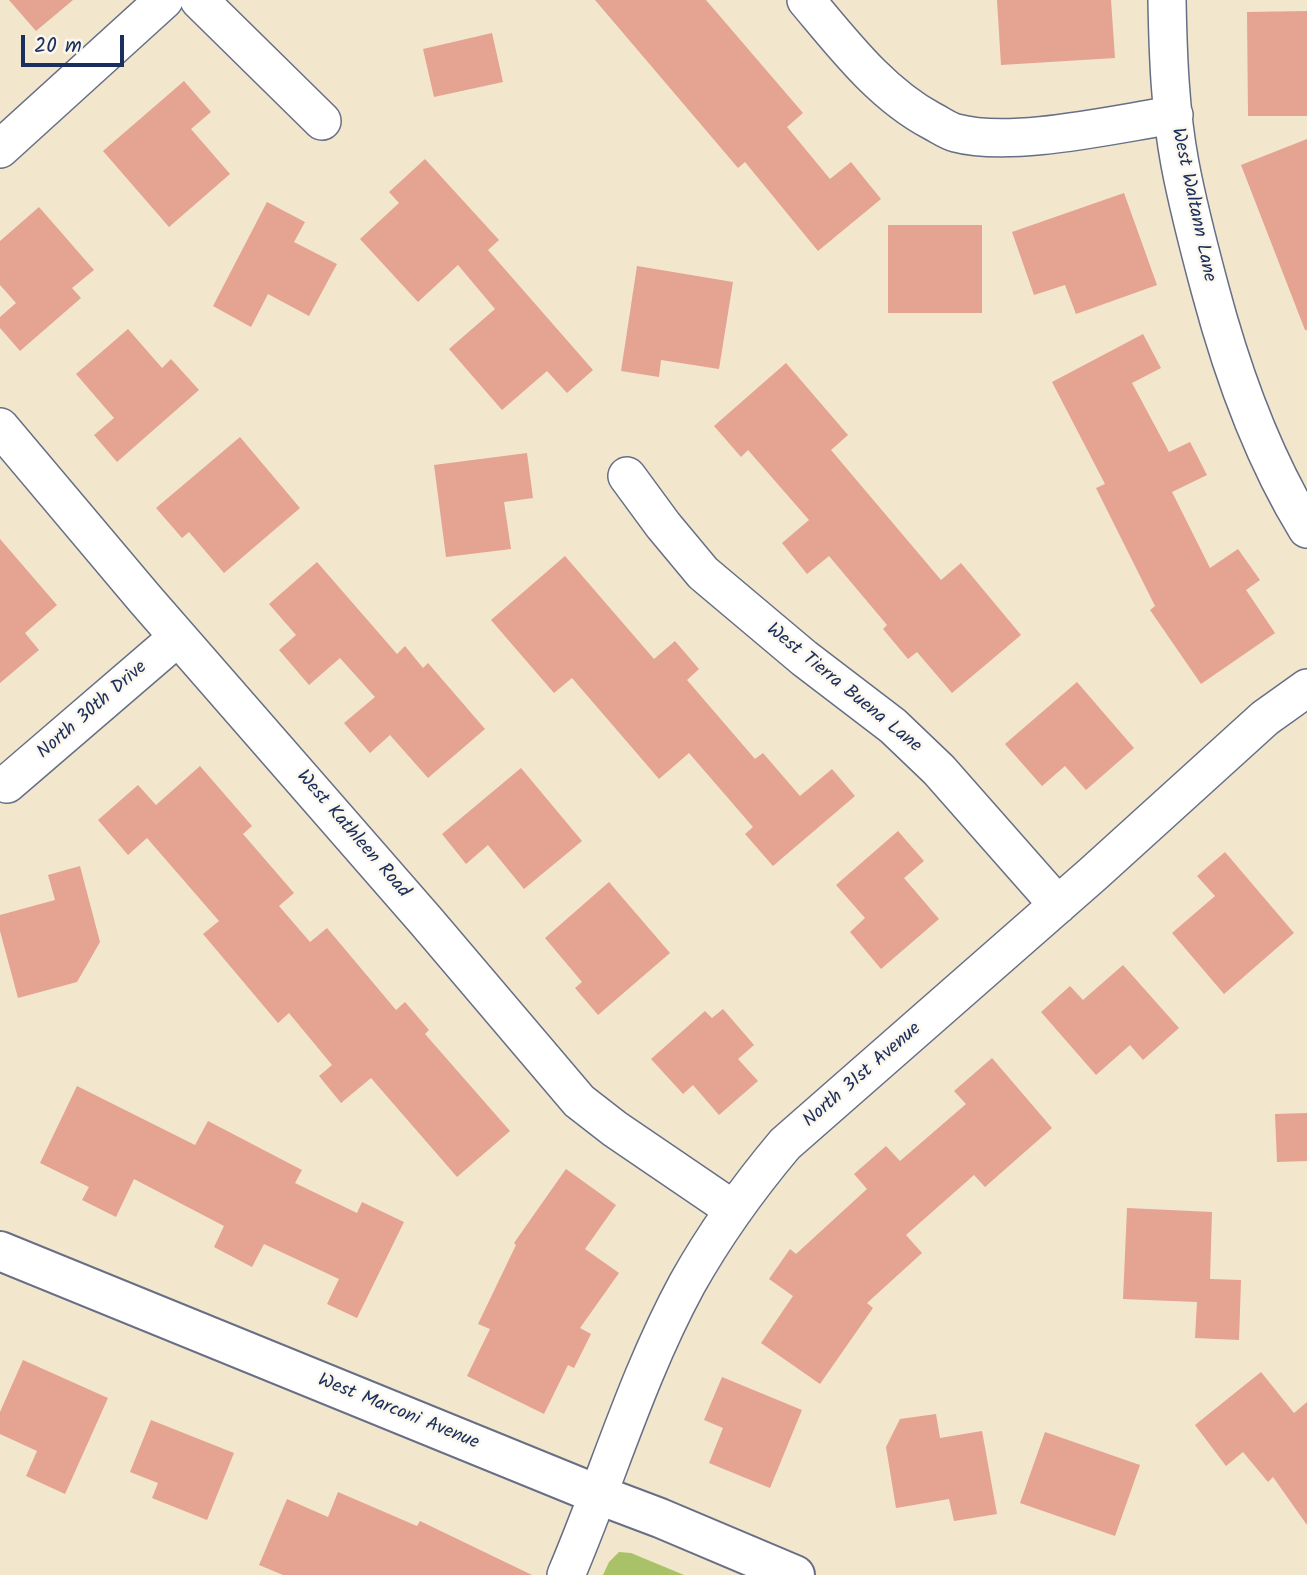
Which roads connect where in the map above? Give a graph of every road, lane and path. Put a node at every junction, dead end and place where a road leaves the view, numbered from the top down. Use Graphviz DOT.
graph roads {
  1 [pos="164,0"];
  2 [pos="199,0"];
  3 [pos="806,0"];
  4 [pos="1167,0"];
  5 [pos="1174,115"];
  6 [pos="322,121"];
  7 [pos="0,149"];
  8 [pos="0,427"];
  9 [pos="627,476"];
  10 [pos="1307,529"];
  11 [pos="178,637"];
  12 [pos="1307,688"];
  13 [pos="7,783"];
  14 [pos="1058,905"];
  15 [pos="734,1210"];
  16 [pos="0,1251"];
  17 [pos="598,1495"];
  18 [pos="566,1575"];
  19 [pos="795,1575"];
  1 -- 7 [label="street"];
  2 -- 6 [label="street"];
  3 -- 5 [label="street, West Waltann Lane"];
  4 -- 5 [label="street"];
  5 -- 10 [label="street, West Waltann Lane"];
  8 -- 11 [label="street, West Kathleen Road"];
  9 -- 14 [label="street, West Tierra Buena Lane"];
  11 -- 13 [label="street, North 30th Drive"];
  11 -- 15 [label="street, West Kathleen Road"];
  12 -- 14 [label="street, North 31st Avenue"];
  14 -- 15 [label="street, North 31st Avenue"];
  15 -- 17 [label="street, North 31st Avenue"];
  16 -- 17 [label="street, West Marconi Avenue"];
  17 -- 18 [label="street, North 31st Avenue"];
  17 -- 19 [label="street, West Marconi Avenue"];
}
